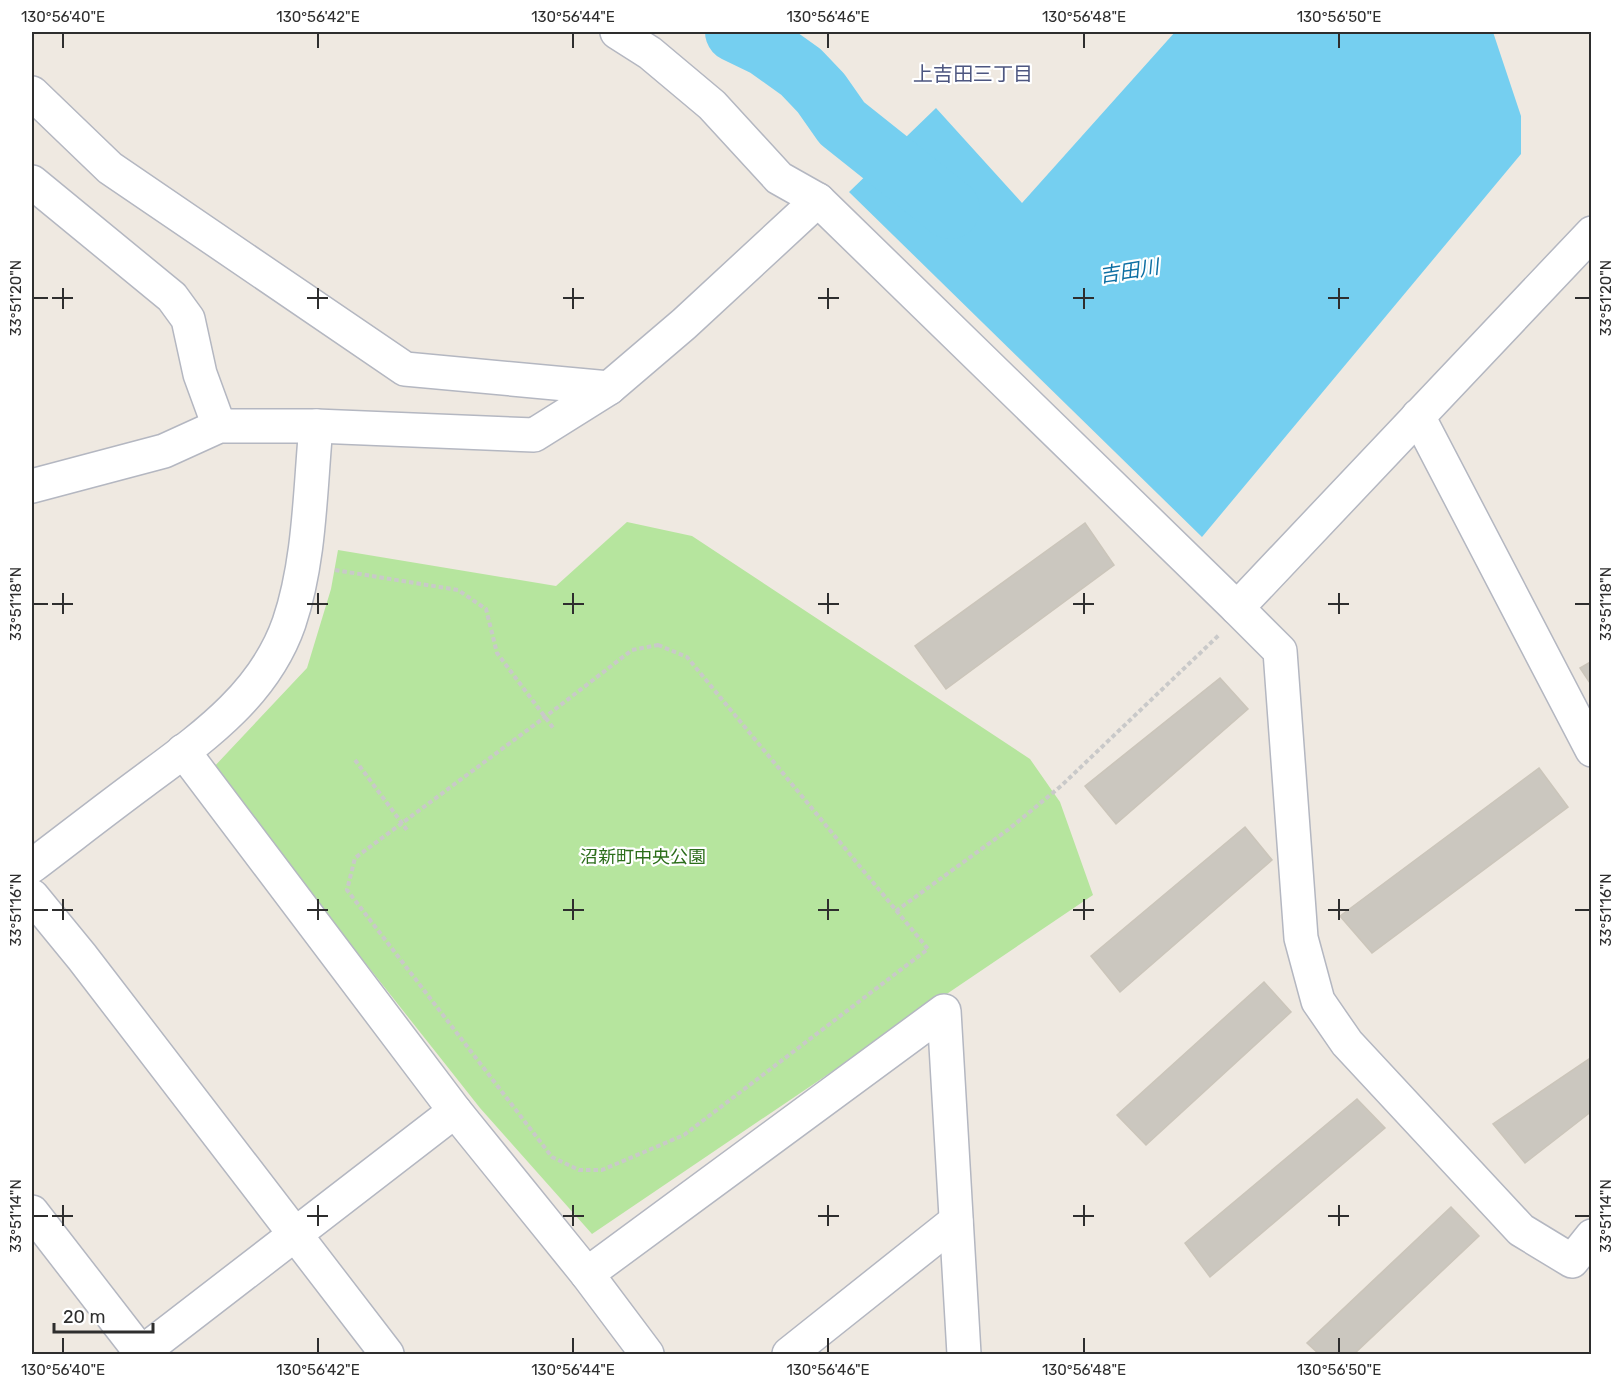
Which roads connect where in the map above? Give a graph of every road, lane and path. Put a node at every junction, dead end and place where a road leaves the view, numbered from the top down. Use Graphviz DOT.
graph roads {
  1 [pos="617,32"];
  2 [pos="32,93"];
  3 [pos="32,182"];
  4 [pos="818,200"];
  5 [pos="1589,243"];
  6 [pos="609,388"];
  7 [pos="1418,416"];
  8 [pos="219,426"];
  9 [pos="316,426"];
  10 [pos="32,486"];
  11 [pos="334,569"];
  12 [pos="1232,618"];
  13 [pos="545,717"];
  14 [pos="554,729"];
  15 [pos="1592,750"];
  16 [pos="183,752"];
  17 [pos="355,760"];
  18 [pos="401,822"];
  19 [pos="406,830"];
  20 [pos="32,866"];
  21 [pos="32,896"];
  22 [pos="896,911"];
  23 [pos="455,1111"];
  24 [pos="32,1213"];
  25 [pos="956,1221"];
  26 [pos="295,1235"];
  27 [pos="1592,1236"];
  28 [pos="587,1274"];
  29 [pos="141,1354"];
  30 [pos="387,1354"];
  31 [pos="647,1354"];
  32 [pos="789,1354"];
  33 [pos="964,1354"];
  1 -- 4 [label="street"];
  2 -- 6 [label="street"];
  3 -- 8 [label="street"];
  4 -- 6 [label="street"];
  4 -- 12 [label="street"];
  5 -- 7 [label="street"];
  6 -- 9 [label="street"];
  7 -- 12 [label="street"];
  7 -- 15 [label="street"];
  8 -- 9 [label="street"];
  8 -- 10 [label="street"];
  9 -- 16 [label="street"];
  11 -- 13 [label="path"];
  12 -- 22 [label="path"];
  12 -- 27 [label="street"];
  13 -- 14 [label="path"];
  13 -- 18 [label="path"];
  13 -- 22 [label="path"];
  16 -- 20 [label="street"];
  16 -- 23 [label="street"];
  17 -- 18 [label="path"];
  18 -- 19 [label="path"];
  18 -- 22 [label="path"];
  21 -- 26 [label="street"];
  23 -- 26 [label="street"];
  23 -- 28 [label="street"];
  24 -- 29 [label="street"];
  25 -- 28 [label="street"];
  25 -- 32 [label="street"];
  25 -- 33 [label="street"];
  26 -- 29 [label="street"];
  26 -- 30 [label="street"];
  28 -- 31 [label="street"];
}
